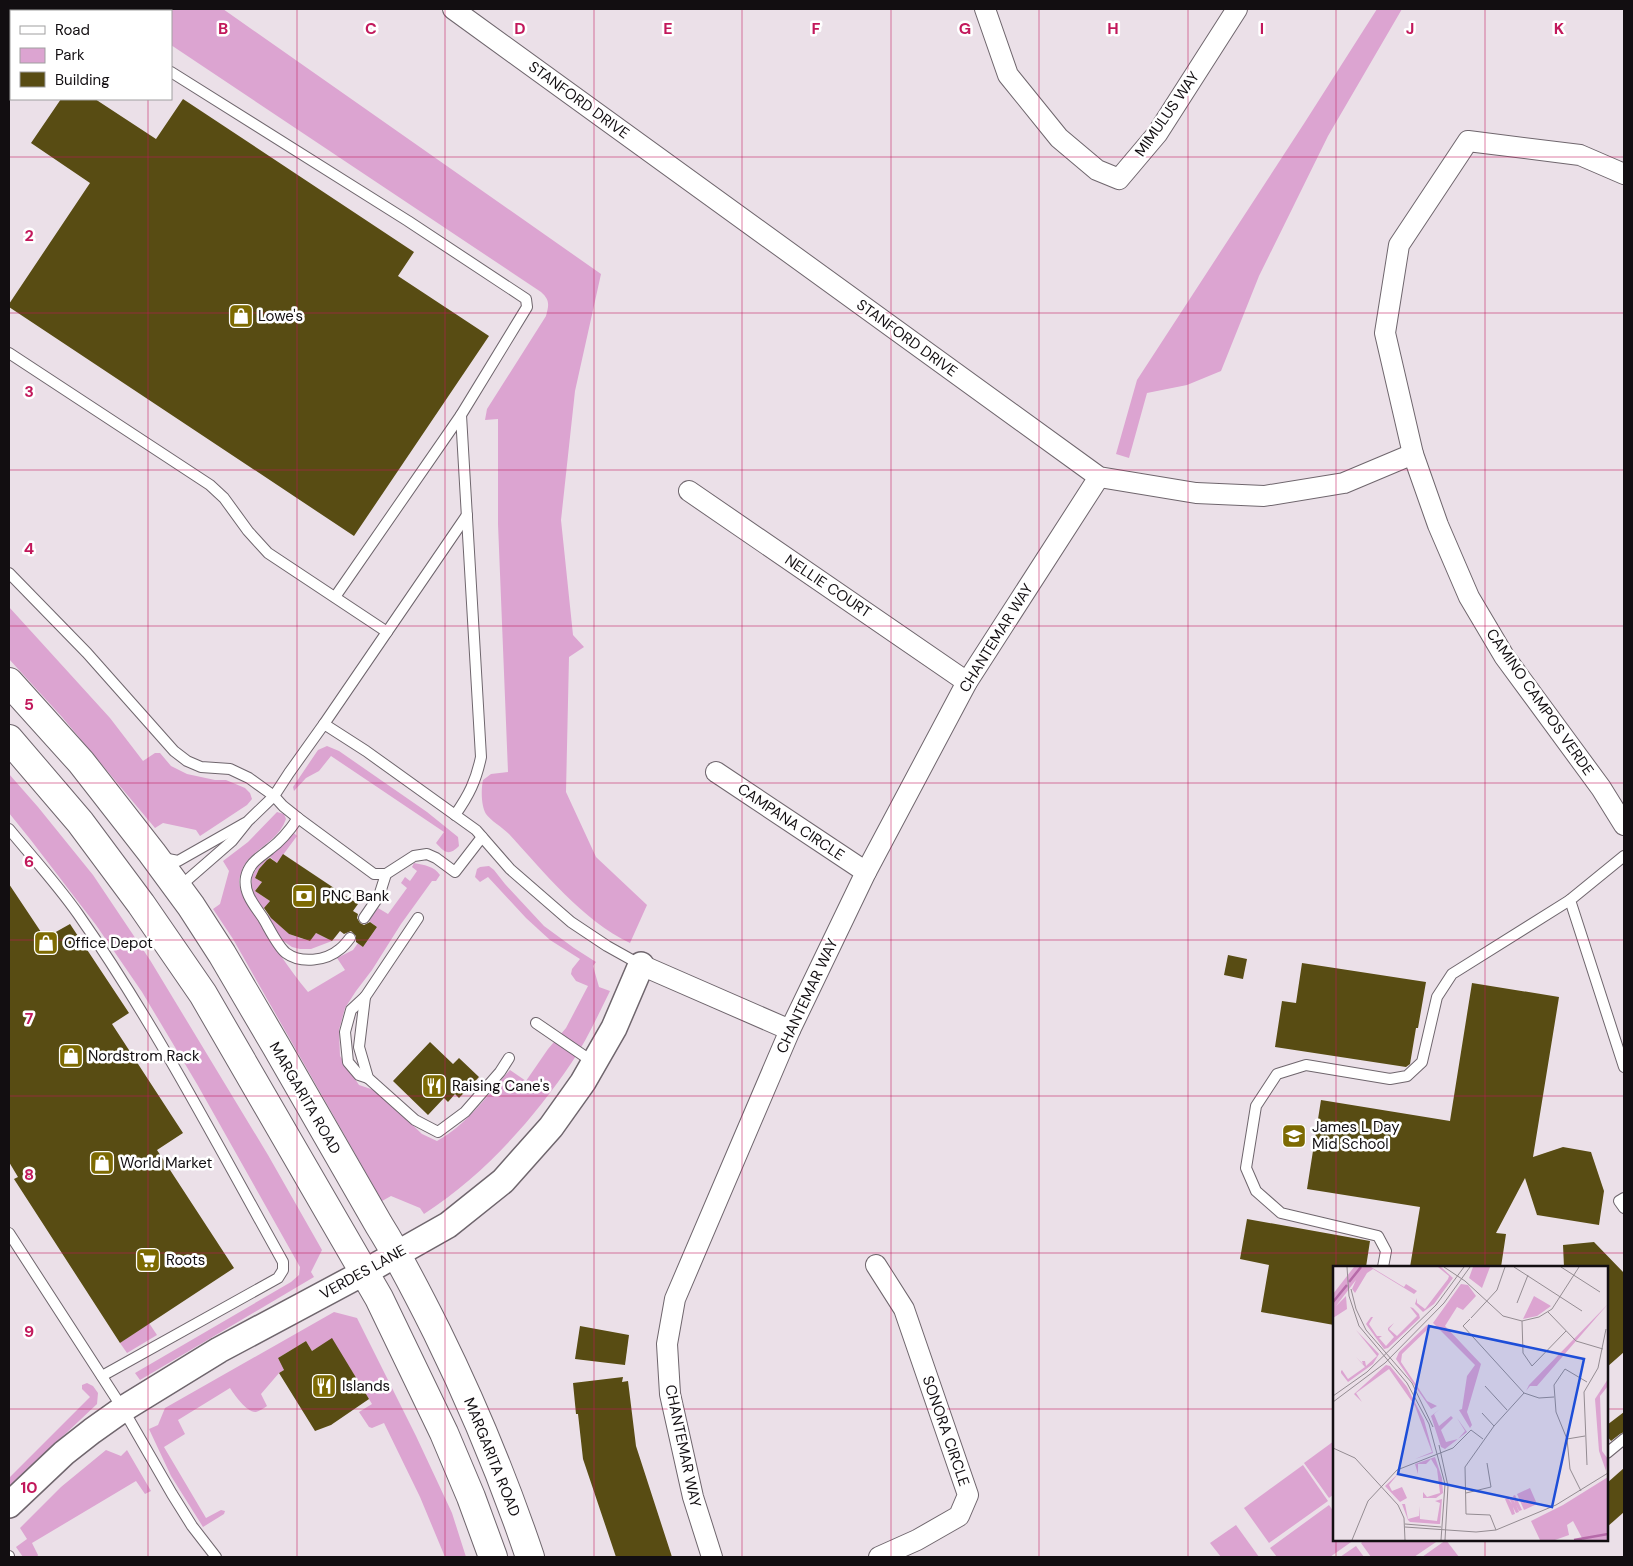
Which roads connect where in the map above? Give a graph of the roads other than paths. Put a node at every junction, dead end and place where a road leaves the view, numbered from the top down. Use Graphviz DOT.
graph roads {
  1 [pos="454,9"];
  2 [pos="985,9"];
  3 [pos="1237,9"];
  4 [pos="172,73"];
  5 [pos="1624,174"];
  6 [pos="9,353"];
  7 [pos="461,415"];
  8 [pos="1413,454"];
  9 [pos="1099,478"];
  10 [pos="688,491"];
  11 [pos="467,515"];
  12 [pos="9,573"];
  13 [pos="335,597"];
  14 [pos="387,632"];
  15 [pos="9,682"];
  16 [pos="967,682"];
  17 [pos="324,724"];
  18 [pos="10,739"];
  19 [pos="716,772"];
  20 [pos="274,796"];
  21 [pos="454,814"];
  22 [pos="298,818"];
  23 [pos="248,821"];
  24 [pos="1624,825"];
  25 [pos="9,829"];
  26 [pos="482,837"];
  27 [pos="152,853"];
  28 [pos="1624,856"];
  29 [pos="866,872"];
  30 [pos="386,874"];
  31 [pos="178,888"];
  32 [pos="1570,900"];
  33 [pos="364,918"];
  34 [pos="418,918"];
  35 [pos="350,938"];
  36 [pos="641,965"];
  37 [pos="366,997"];
  38 [pos="536,1023"];
  39 [pos="790,1030"];
  40 [pos="509,1058"];
  41 [pos="594,1063"];
  42 [pos="1624,1067"];
  43 [pos="368,1078"];
  44 [pos="1624,1198"];
  45 [pos="1624,1208"];
  46 [pos="9,1233"];
  47 [pos="397,1254"];
  48 [pos="876,1265"];
  49 [pos="1383,1266"];
  50 [pos="365,1272"];
  51 [pos="102,1376"];
  52 [pos="123,1408"];
  53 [pos="1624,1439"];
  54 [pos="1608,1452"];
  55 [pos="9,1505"];
  56 [pos="216,1557"];
  57 [pos="493,1557"];
  58 [pos="530,1557"];
  59 [pos="712,1557"];
  60 [pos="879,1557"];
  1 -- 9 [label="street, STANFORD DRIVE"];
  2 -- 3 [label="street, MIMULUS WAY"];
  4 -- 7 [label="lane"];
  5 -- 8 [label="street, CAMINO CAMPOS VERDE"];
  6 -- 13 [label="lane"];
  7 -- 11 [label="lane"];
  7 -- 13 [label="lane"];
  8 -- 9 [label="street, STANFORD DRIVE"];
  8 -- 24 [label="street, CAMINO CAMPOS VERDE"];
  9 -- 16 [label="street, CHANTEMAR WAY"];
  10 -- 16 [label="street, NELLIE COURT"];
  11 -- 14 [label="lane"];
  11 -- 21 [label="lane"];
  12 -- 20 [label="lane"];
  13 -- 14 [label="lane"];
  14 -- 17 [label="lane"];
  15 -- 27 [label="main road, MARGARITA ROAD"];
  16 -- 29 [label="street, CHANTEMAR WAY"];
  17 -- 20 [label="lane"];
  17 -- 21 [label="lane"];
  18 -- 31 [label="main road"];
  18 -- 50 [label="main road"];
  19 -- 29 [label="street, CAMPANA CIRCLE"];
  20 -- 22 [label="lane"];
  20 -- 23 [label="lane"];
  21 -- 26 [label="lane"];
  22 -- 30 [label="lane"];
  22 -- 35 [label="lane"];
  23 -- 27 [label="lane"];
  23 -- 31 [label="lane"];
  25 -- 51 [label="lane"];
  26 -- 30 [label="lane"];
  26 -- 36 [label="lane"];
  27 -- 31 [label="main road, MARGARITA ROAD"];
  28 -- 32 [label="lane"];
  29 -- 39 [label="street, CHANTEMAR WAY"];
  30 -- 33 [label="lane"];
  31 -- 47 [label="main road, MARGARITA ROAD"];
  32 -- 42 [label="lane"];
  32 -- 49 [label="lane"];
  34 -- 37 [label="lane"];
  36 -- 39 [label="street"];
  36 -- 41 [label="street, VERDES LANE"];
  37 -- 43 [label="lane"];
  37 -- 43 [label="lane"];
  38 -- 41 [label="lane"];
  39 -- 59 [label="street, CHANTEMAR WAY"];
  40 -- 43 [label="lane"];
  41 -- 47 [label="street, VERDES LANE"];
  44 -- 45 [label="lane"];
  46 -- 51 [label="lane"];
  47 -- 50 [label="street, VERDES LANE"];
  47 -- 58 [label="main road, MARGARITA ROAD"];
  48 -- 60 [label="street, SONORA CIRCLE"];
  50 -- 52 [label="street, VERDES LANE"];
  50 -- 57 [label="main road"];
  51 -- 52 [label="lane"];
  52 -- 55 [label="street, VERDES LANE"];
  52 -- 56 [label="lane"];
  53 -- 54 [label="lane"];
}
